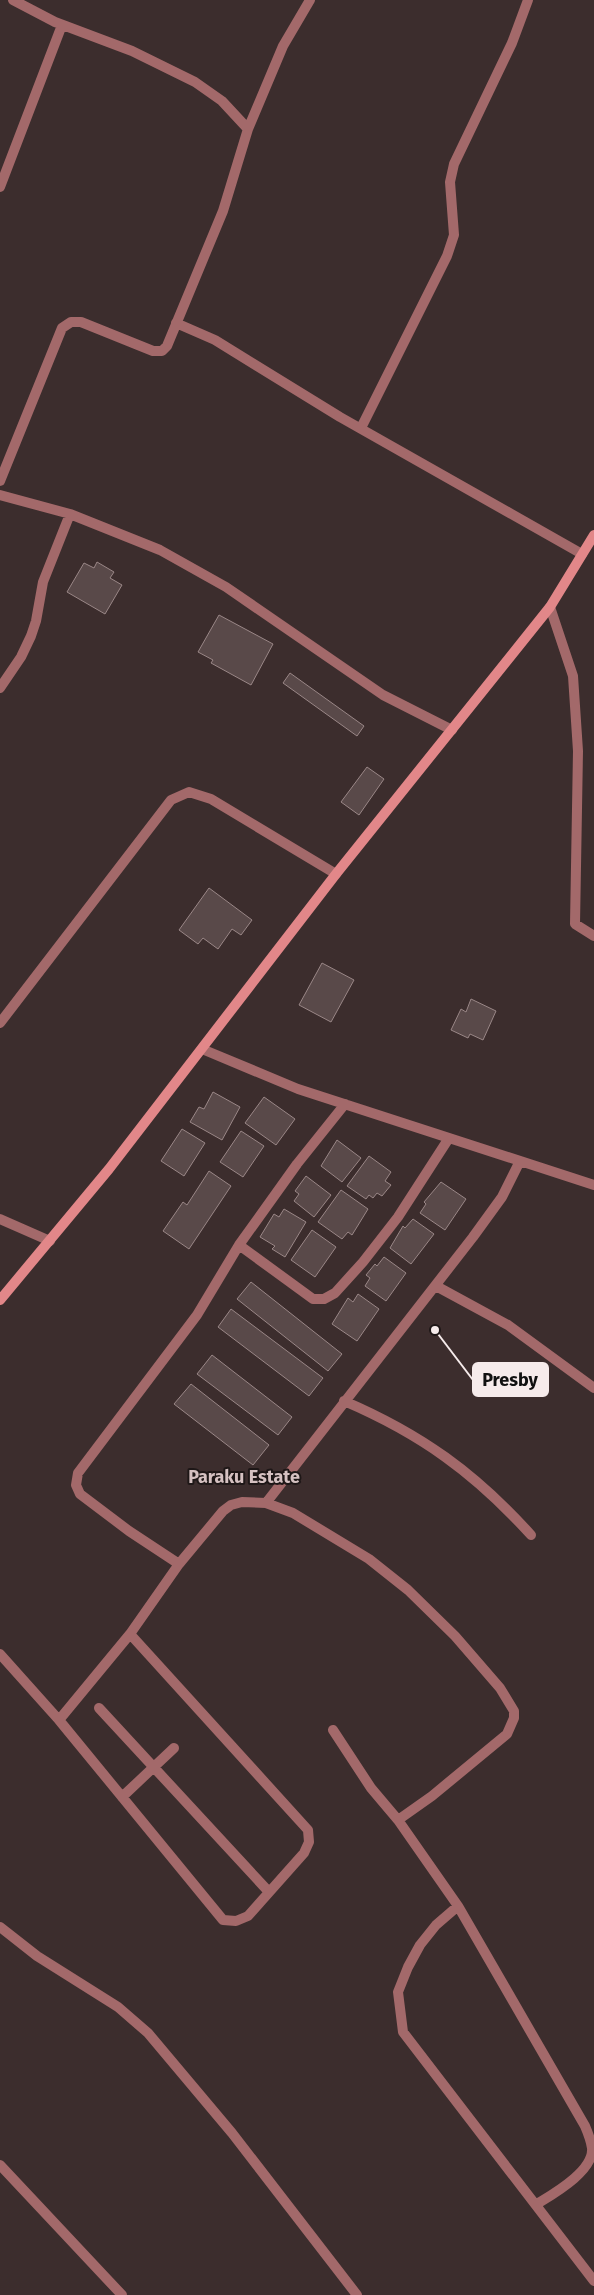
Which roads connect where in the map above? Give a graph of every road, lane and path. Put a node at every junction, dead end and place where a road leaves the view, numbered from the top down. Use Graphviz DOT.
graph roads {
  1 [pos="13,0"];
  2 [pos="310,0"];
  3 [pos="528,0"];
  4 [pos="62,24"];
  5 [pos="248,129"];
  6 [pos="0,187"];
  7 [pos="176,323"];
  8 [pos="361,428"];
  9 [pos="0,481"];
  10 [pos="0,495"];
  11 [pos="70,514"];
  12 [pos="594,535"];
  13 [pos="582,554"];
  14 [pos="550,607"];
  15 [pos="0,688"];
  16 [pos="452,730"];
  17 [pos="336,874"];
  18 [pos="594,936"];
  19 [pos="0,1023"];
  20 [pos="202,1049"];
  21 [pos="345,1104"];
  22 [pos="449,1138"];
  23 [pos="520,1161"];
  24 [pos="594,1185"];
  25 [pos="0,1219"];
  26 [pos="50,1241"];
  27 [pos="239,1245"];
  28 [pos="436,1286"];
  29 [pos="0,1300"];
  30 [pos="594,1388"];
  31 [pos="344,1401"];
  32 [pos="266,1502"];
  33 [pos="531,1535"];
  34 [pos="179,1564"];
  35 [pos="130,1634"];
  36 [pos="0,1654"];
  37 [pos="99,1708"];
  38 [pos="60,1720"];
  39 [pos="333,1730"];
  40 [pos="174,1748"];
  41 [pos="152,1768"];
  42 [pos="122,1797"];
  43 [pos="398,1820"];
  44 [pos="269,1892"];
  45 [pos="458,1906"];
  46 [pos="0,1928"];
  47 [pos="0,2165"];
  48 [pos="537,2204"];
  49 [pos="594,2281"];
  50 [pos="122,2295"];
  51 [pos="357,2295"];
  1 -- 4 [label="street"];
  2 -- 5 [label="street"];
  3 -- 8 [label="street"];
  4 -- 5 [label="street"];
  4 -- 6 [label="street"];
  5 -- 7 [label="street"];
  7 -- 8 [label="street"];
  7 -- 9 [label="street"];
  8 -- 13 [label="street"];
  10 -- 11 [label="street"];
  11 -- 15 [label="street"];
  11 -- 16 [label="street"];
  12 -- 13 [label="street"];
  13 -- 14 [label="street"];
  14 -- 16 [label="street"];
  14 -- 18 [label="street"];
  16 -- 17 [label="street"];
  17 -- 19 [label="street"];
  17 -- 20 [label="street"];
  20 -- 21 [label="street"];
  20 -- 26 [label="street"];
  21 -- 22 [label="street"];
  21 -- 27 [label="street"];
  22 -- 23 [label="street"];
  22 -- 27 [label="street"];
  23 -- 24 [label="street"];
  23 -- 28 [label="street"];
  25 -- 26 [label="street"];
  26 -- 29 [label="street"];
  27 -- 34 [label="street"];
  28 -- 30 [label="street"];
  28 -- 31 [label="street"];
  31 -- 32 [label="street"];
  31 -- 33 [label="street"];
  32 -- 34 [label="street"];
  32 -- 43 [label="street"];
  34 -- 35 [label="street"];
  35 -- 38 [label="street"];
  35 -- 44 [label="street"];
  36 -- 38 [label="street"];
  37 -- 41 [label="street"];
  38 -- 42 [label="street"];
  39 -- 43 [label="street"];
  40 -- 41 [label="street"];
  41 -- 42 [label="street"];
  41 -- 44 [label="street"];
  42 -- 44 [label="street"];
  43 -- 45 [label="street"];
  45 -- 48 [label="street"];
  45 -- 48 [label="street"];
  46 -- 51 [label="street"];
  47 -- 50 [label="street"];
  48 -- 49 [label="street"];
}
